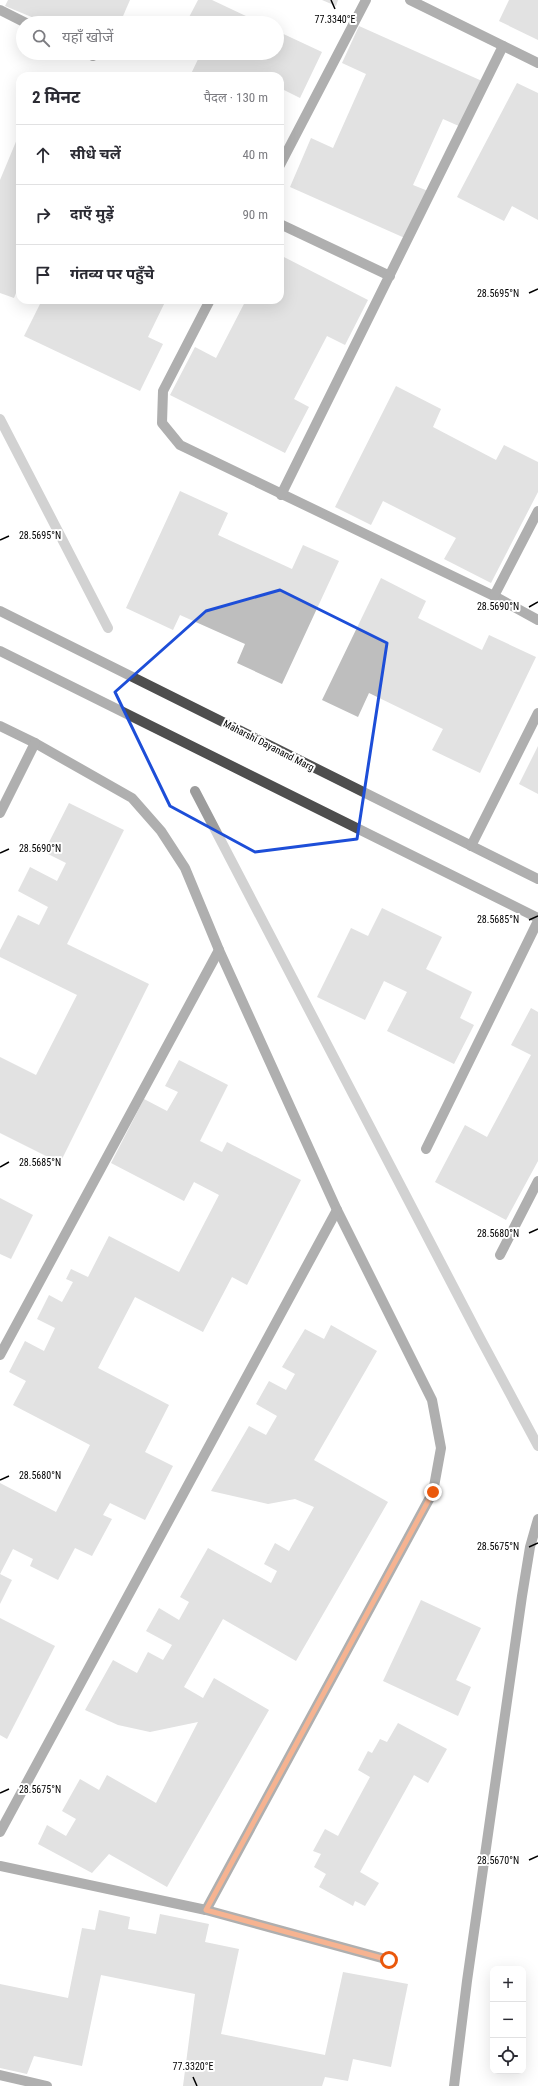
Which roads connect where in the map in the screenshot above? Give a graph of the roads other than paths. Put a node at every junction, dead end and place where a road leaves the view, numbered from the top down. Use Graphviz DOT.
graph roads {
  1 [pos="366,0"];
  2 [pos="410,0"];
  3 [pos="0,10"];
  4 [pos="16,18"];
  5 [pos="504,46"];
  6 [pos="538,63"];
  7 [pos="284,157"];
  8 [pos="284,226"];
  9 [pos="390,276"];
  10 [pos="208,304"];
  11 [pos="281,495"];
  12 [pos="538,511"];
  13 [pos="494,596"];
  14 [pos="0,611"];
  15 [pos="538,620"];
  16 [pos="0,651"];
  17 [pos="538,713"];
  18 [pos="0,726"];
  19 [pos="35,743"];
  20 [pos="0,813"];
  21 [pos="471,846"];
  22 [pos="538,879"];
  23 [pos="538,920"];
  24 [pos="219,950"];
  25 [pos="426,1149"];
  26 [pos="538,1181"];
  27 [pos="337,1210"];
  28 [pos="500,1255"];
  29 [pos="0,1355"];
  30 [pos="538,1519"];
  31 [pos="0,1832"];
  32 [pos="0,1866"];
  33 [pos="206,1910"];
  34 [pos="389,1960"];
  35 [pos="0,2075"];
  36 [pos="47,2086"];
  37 [pos="454,2086"];
  1 -- 7 [label="street"];
  2 -- 5 [label="street"];
  3 -- 4 [label="street"];
  5 -- 6 [label="street"];
  5 -- 9 [label="street"];
  8 -- 9 [label="street"];
  9 -- 11 [label="street"];
  10 -- 11 [label="street"];
  11 -- 13 [label="street"];
  12 -- 13 [label="street"];
  13 -- 15 [label="street"];
  14 -- 21 [label="street, Maharshi Dayanand Marg"];
  16 -- 23 [label="street"];
  17 -- 21 [label="street"];
  18 -- 19 [label="street"];
  19 -- 20 [label="street"];
  19 -- 24 [label="street"];
  21 -- 22 [label="street, Maharshi Dayanand Marg"];
  23 -- 25 [label="street"];
  24 -- 27 [label="street"];
  24 -- 29 [label="street"];
  26 -- 28 [label="street"];
  27 -- 31 [label="street"];
  27 -- 33 [label="street"];
  30 -- 37 [label="street"];
  32 -- 33 [label="street"];
  33 -- 34 [label="street"];
  35 -- 36 [label="street"];
}
